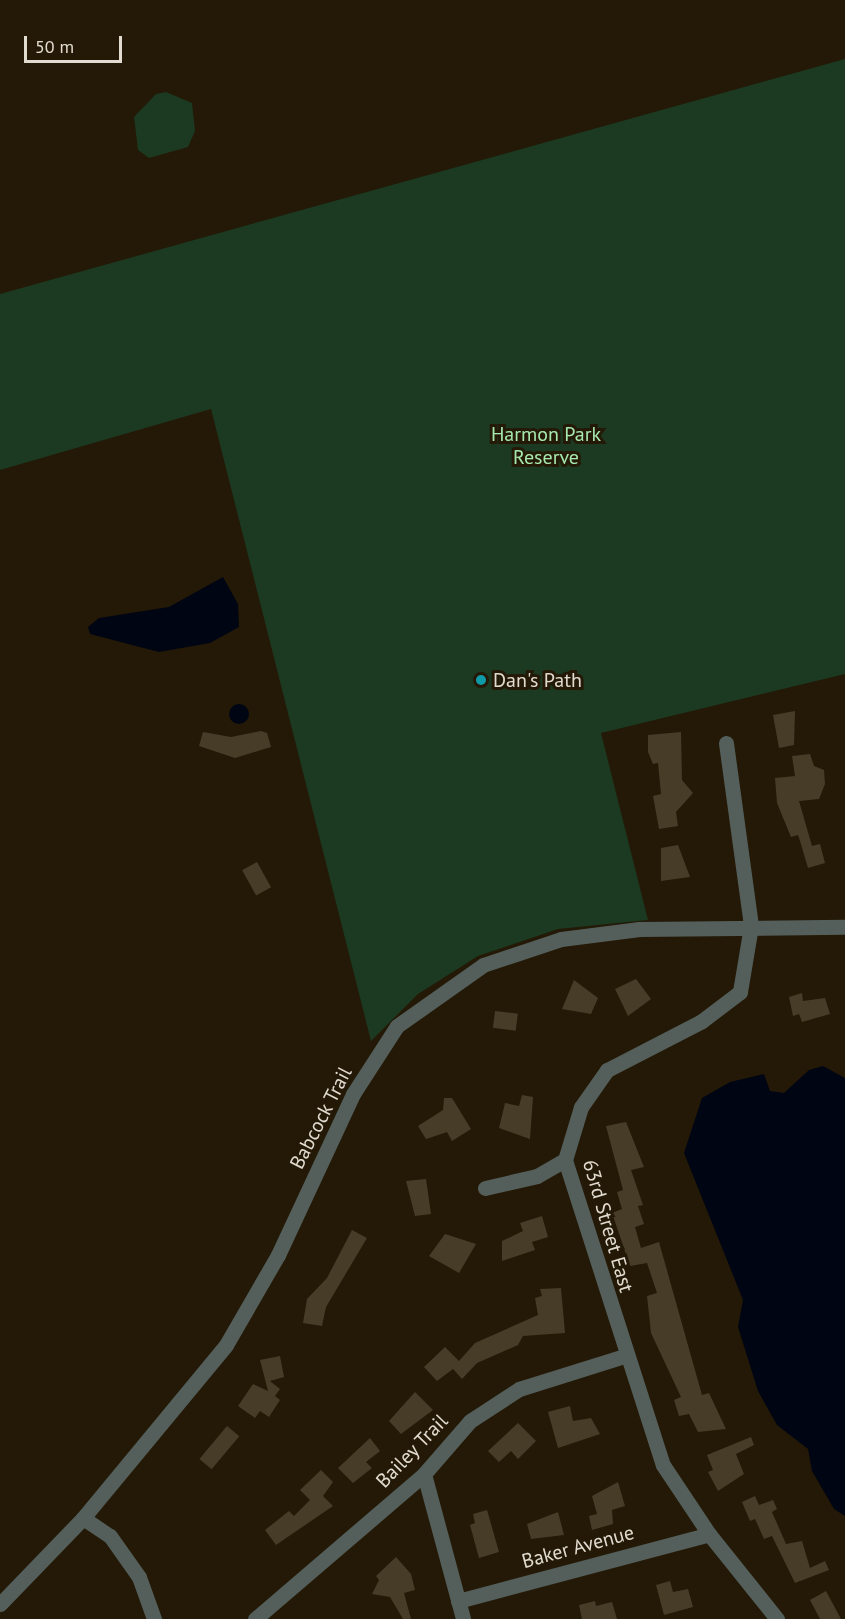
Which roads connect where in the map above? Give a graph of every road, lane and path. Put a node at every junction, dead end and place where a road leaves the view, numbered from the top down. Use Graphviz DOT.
graph roads {
  1 [pos="726,743"];
  2 [pos="750,926"];
  3 [pos="845,927"];
  4 [pos="565,1160"];
  5 [pos="485,1188"];
  6 [pos="624,1356"];
  7 [pos="424,1474"];
  8 [pos="83,1518"];
  9 [pos="709,1534"];
  10 [pos="458,1601"];
  11 [pos="0,1603"];
  12 [pos="154,1619"];
  13 [pos="255,1619"];
  14 [pos="463,1619"];
  15 [pos="777,1619"];
  1 -- 2 [label="street, 63rd Street East"];
  2 -- 3 [label="street, Babcock Trail"];
  2 -- 4 [label="street, 63rd Street East"];
  2 -- 8 [label="street, Babcock Trail"];
  4 -- 5 [label="street"];
  4 -- 6 [label="street, 63rd Street East"];
  6 -- 7 [label="street, Bailey Trail"];
  6 -- 9 [label="street, 63rd Street East"];
  7 -- 10 [label="street"];
  7 -- 13 [label="street, Bailey Trail"];
  8 -- 11 [label="street, Babcock Trail"];
  8 -- 12 [label="street"];
  9 -- 10 [label="street, Baker Avenue"];
  9 -- 15 [label="street, 63rd Street East"];
  10 -- 14 [label="street"];
}
